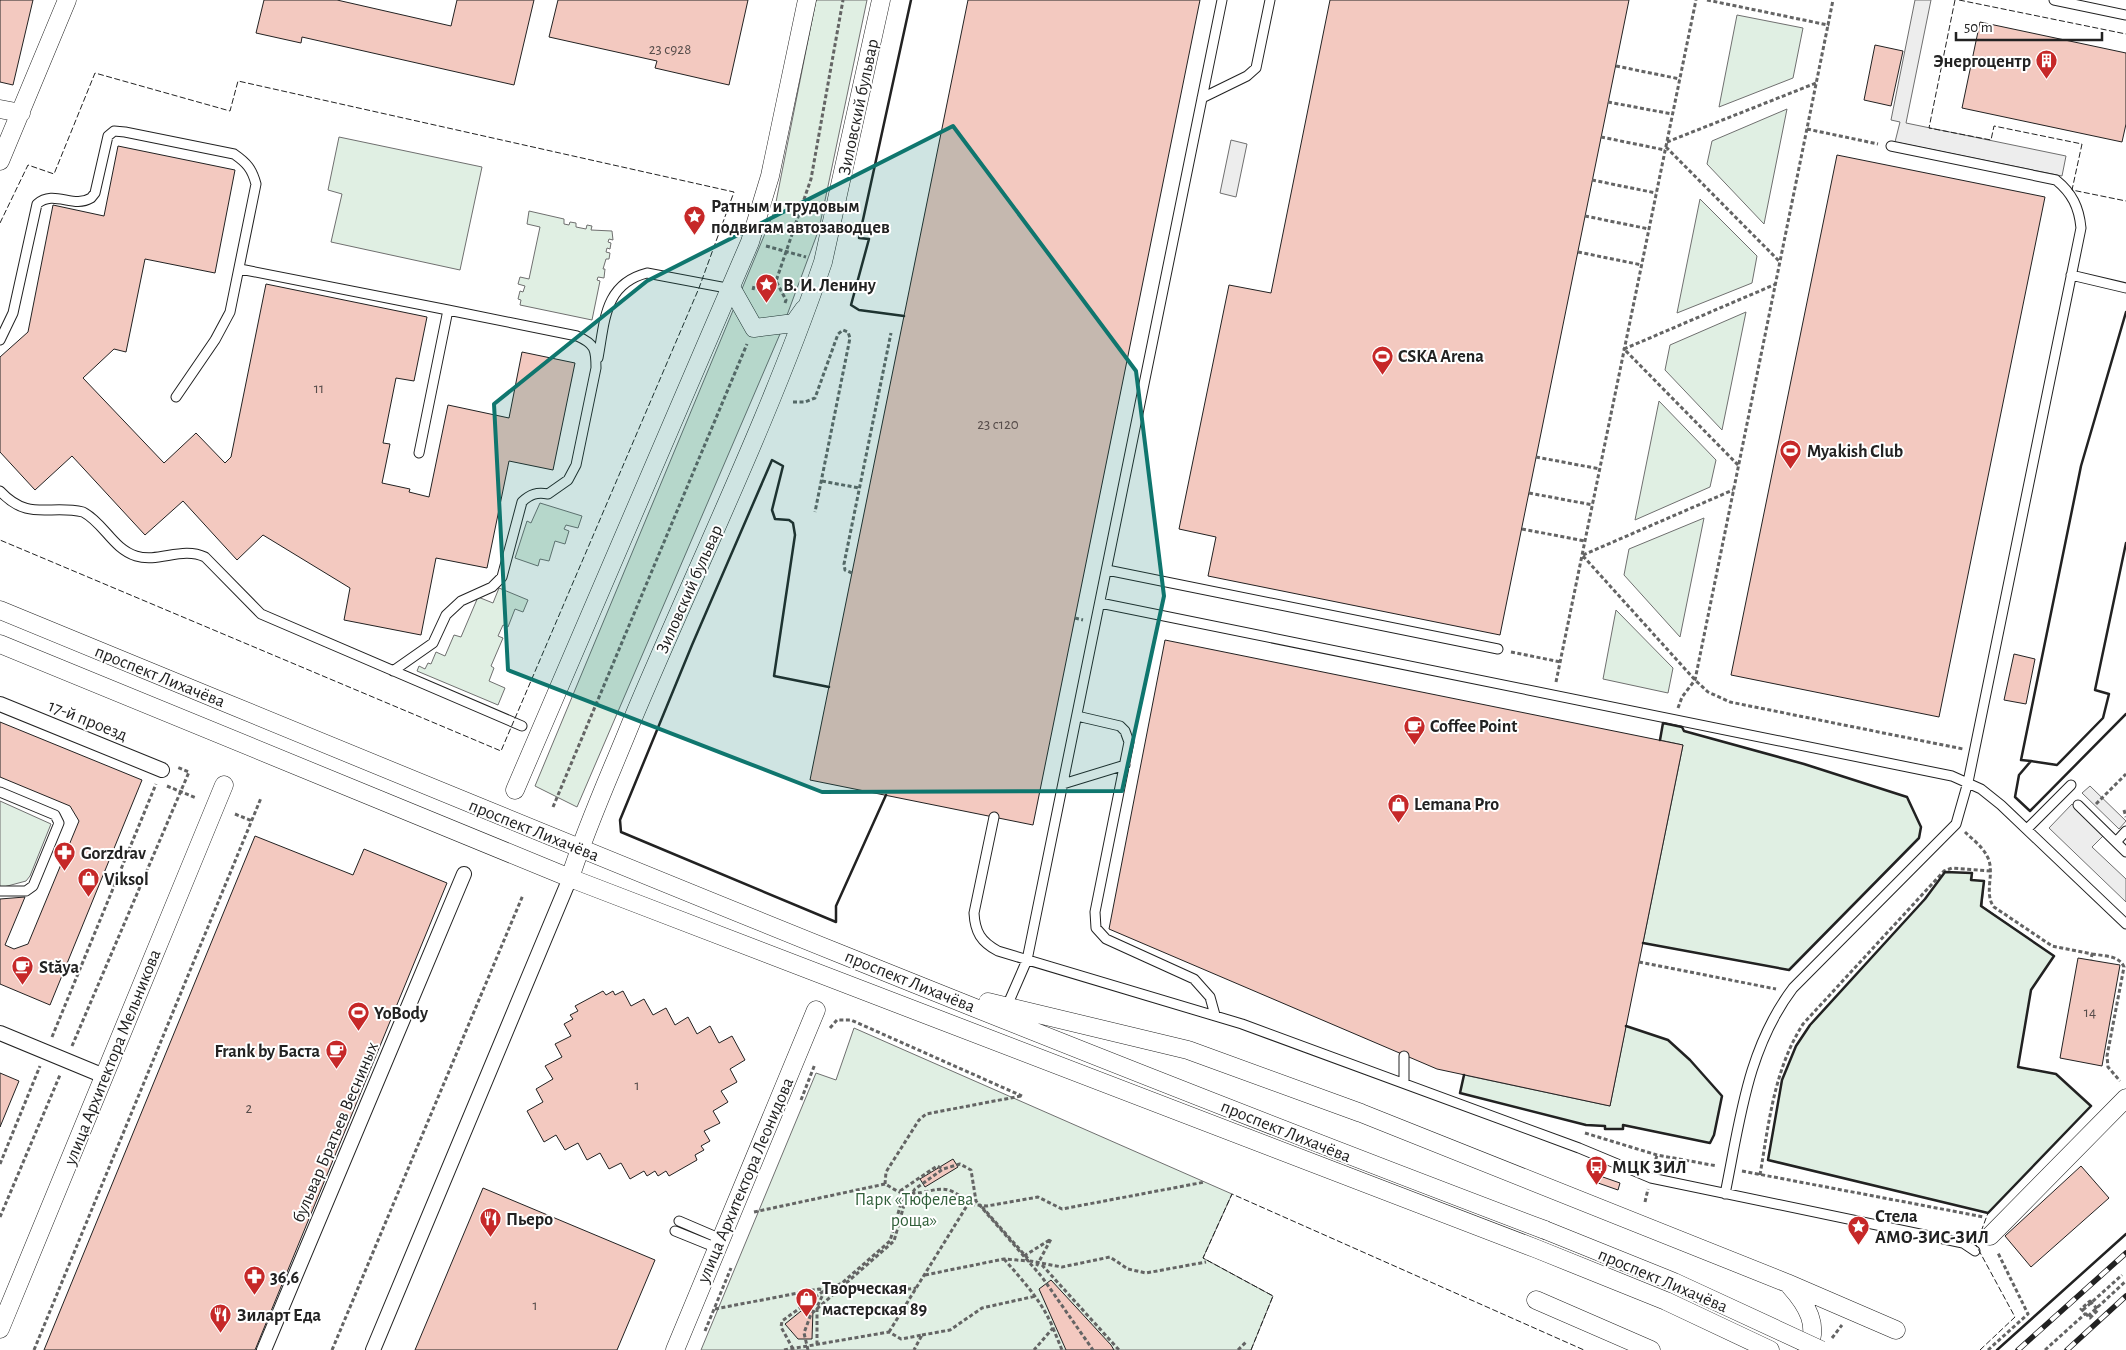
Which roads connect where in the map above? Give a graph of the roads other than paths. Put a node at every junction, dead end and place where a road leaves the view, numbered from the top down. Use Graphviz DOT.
graph roads {
  1 [pos="67,0"];
  2 [pos="807,0"];
  3 [pos="881,0"];
  4 [pos="1222,0"];
  5 [pos="1270,0"];
  6 [pos="2054,0"];
  7 [pos="2126,14"];
  8 [pos="1202,98"];
  9 [pos="0,109"];
  10 [pos="21,114"];
  11 [pos="1891,146"];
  12 [pos="0,161"];
  13 [pos="240,269"];
  14 [pos="2071,275"];
  15 [pos="2126,288"];
  16 [pos="732,289"];
  17 [pos="810,300"];
  18 [pos="448,310"];
  19 [pos="0,340"];
  20 [pos="596,368"];
  21 [pos="176,397"];
  22 [pos="419,452"];
  23 [pos="0,491"];
  24 [pos="1107,570"];
  25 [pos="1100,604"];
  26 [pos="0,610"];
  27 [pos="0,644"];
  28 [pos="1498,649"];
  29 [pos="393,671"];
  30 [pos="0,704"];
  31 [pos="1077,716"];
  32 [pos="522,726"];
  33 [pos="1124,765"];
  34 [pos="161,772"];
  35 [pos="1968,782"];
  36 [pos="1063,784"];
  37 [pos="224,785"];
  38 [pos="2071,785"];
  39 [pos="515,790"];
  40 [pos="0,792"];
  41 [pos="2078,805"];
  42 [pos="994,817"];
  43 [pos="2027,829"];
  44 [pos="2126,831"];
  45 [pos="2116,842"];
  46 [pos="580,849"];
  47 [pos="2126,852"];
  48 [pos="464,874"];
  49 [pos="570,878"];
  50 [pos="0,891"];
  51 [pos="2126,924"];
  52 [pos="1028,960"];
  53 [pos="983,1001"];
  54 [pos="1007,1006"];
  55 [pos="816,1010"];
  56 [pos="1215,1015"];
  57 [pos="0,1033"];
  58 [pos="1404,1056"];
  59 [pos="104,1076"];
  60 [pos="1404,1083"];
  61 [pos="2126,1098"];
  62 [pos="1725,1194"];
  63 [pos="680,1222"];
  64 [pos="675,1231"];
  65 [pos="1990,1236"];
  66 [pos="719,1243"];
  67 [pos="1975,1251"];
  68 [pos="1787,1283"];
  69 [pos="1536,1300"];
  70 [pos="0,1329"];
  71 [pos="1896,1330"];
  72 [pos="264,1350"];
  73 [pos="373,1350"];
  74 [pos="675,1350"];
  75 [pos="1651,1350"];
  76 [pos="1770,1350"];
  77 [pos="1807,1350"];
  78 [pos="1821,1350"];
  1 -- 10 [label="street"];
  2 -- 16 [label="street"];
  3 -- 17 [label="street, Зиловский бульвар"];
  4 -- 8 [label="lane"];
  5 -- 8 [label="lane"];
  6 -- 7 [label="lane"];
  8 -- 24 [label="lane"];
  9 -- 10 [label="street"];
  10 -- 12 [label="street"];
  11 -- 14 [label="lane"];
  13 -- 18 [label="lane"];
  13 -- 19 [label="lane"];
  13 -- 21 [label="lane"];
  14 -- 15 [label="lane"];
  14 -- 35 [label="lane"];
  16 -- 17 [label="street, Зиловский бульвар"];
  16 -- 20 [label="lane"];
  16 -- 39 [label="street"];
  17 -- 46 [label="street, Зиловский бульвар"];
  18 -- 20 [label="lane"];
  18 -- 22 [label="lane"];
  20 -- 29 [label="lane"];
  23 -- 29 [label="lane"];
  24 -- 25 [label="lane"];
  24 -- 28 [label="lane"];
  25 -- 31 [label="lane"];
  25 -- 35 [label="lane"];
  26 -- 46 [label="street, проспект Лихачёва"];
  27 -- 49 [label="street, проспект Лихачёва"];
  29 -- 32 [label="lane"];
  30 -- 34 [label="street, 17-й проезд"];
  31 -- 33 [label="lane"];
  31 -- 36 [label="lane"];
  33 -- 36 [label="lane"];
  33 -- 56 [label="lane"];
  35 -- 43 [label="lane"];
  35 -- 62 [label="lane"];
  36 -- 52 [label="lane"];
  37 -- 59 [label="street, улица Архитектора Мельникова"];
  38 -- 43 [label="lane"];
  40 -- 50 [label="lane"];
  41 -- 45 [label="lane"];
  42 -- 52 [label="lane"];
  43 -- 51 [label="lane"];
  44 -- 45 [label="lane"];
  45 -- 47 [label="lane"];
  46 -- 49 [label="street, Зиловский бульвар"];
  46 -- 78 [label="street, проспект Лихачёва, bridge"];
  48 -- 72 [label="street, бульвар Братьев Весниных"];
  49 -- 73 [label="street"];
  49 -- 76 [label="street, проспект Лихачёва"];
  52 -- 54 [label="lane"];
  52 -- 56 [label="lane"];
  53 -- 54 [label="street"];
  54 -- 68 [label="street"];
  55 -- 66 [label="street, улица Архитектора Леонидова"];
  56 -- 60 [label="lane"];
  57 -- 59 [label="street"];
  58 -- 60 [label="lane"];
  59 -- 70 [label="street, улица Архитектора Мельникова"];
  60 -- 62 [label="lane"];
  61 -- 65 [label="street"];
  62 -- 67 [label="lane"];
  63 -- 66 [label="lane"];
  64 -- 66 [label="lane"];
  66 -- 74 [label="street, улица Архитектора Леонидова"];
  68 -- 71 [label="street"];
  68 -- 77 [label="street"];
  69 -- 75 [label="street"];
}
